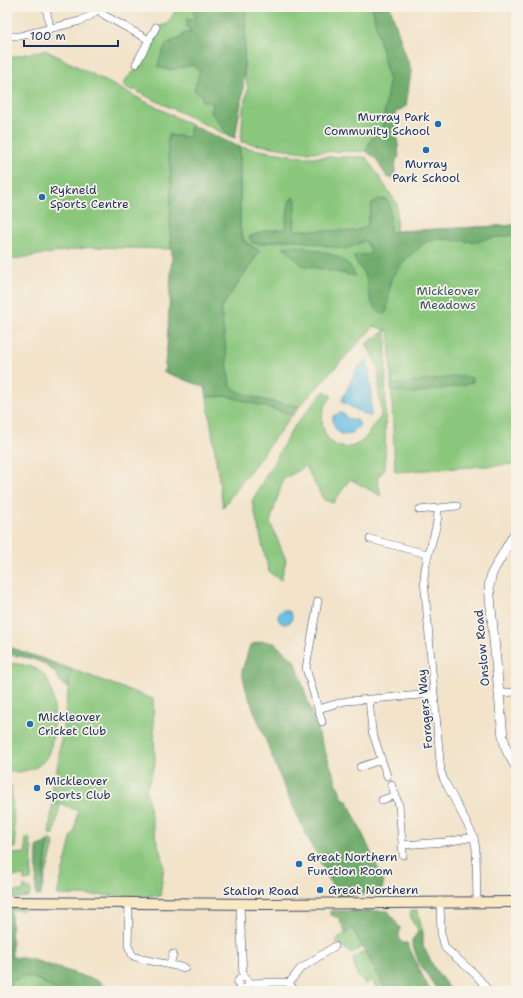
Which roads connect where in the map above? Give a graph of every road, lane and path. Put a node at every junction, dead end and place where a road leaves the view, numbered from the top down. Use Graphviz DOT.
graph roads {
  1 [pos="46,7"];
  2 [pos="100,8"];
  3 [pos="156,27"];
  4 [pos="50,28"];
  5 [pos="7,36"];
  6 [pos="149,40"];
  7 [pos="136,64"];
  8 [pos="457,506"];
  9 [pos="438,509"];
  10 [pos="419,510"];
  11 [pos="515,536"];
  12 [pos="370,539"];
  13 [pos="427,554"];
  14 [pos="318,601"];
  15 [pos="516,692"];
  16 [pos="499,693"];
  17 [pos="434,694"];
  18 [pos="369,699"];
  19 [pos="318,709"];
  20 [pos="322,722"];
  21 [pos="381,760"];
  22 [pos="360,767"];
  23 [pos="516,767"];
  24 [pos="387,776"];
  25 [pos="391,784"];
  26 [pos="396,795"];
  27 [pos="382,800"];
  28 [pos="474,837"];
  29 [pos="402,845"];
  30 [pos="403,855"];
  31 [pos="440,901"];
  32 [pos="477,901"];
  33 [pos="7,902"];
  34 [pos="129,902"];
  35 [pos="516,902"];
  36 [pos="240,904"];
  37 [pos="335,946"];
  38 [pos="173,954"];
  39 [pos="170,965"];
  40 [pos="185,968"];
  41 [pos="246,980"];
  42 [pos="289,983"];
  43 [pos="243,990"];
  44 [pos="295,991"];
  45 [pos="489,991"];
  1 -- 4 [label="street"];
  2 -- 4 [label="street"];
  2 -- 6 [label="street"];
  3 -- 6 [label="street"];
  4 -- 5 [label="street"];
  6 -- 7 [label="street"];
  8 -- 9 [label="street"];
  9 -- 10 [label="street"];
  9 -- 13 [label="street, Foragers Way"];
  11 -- 16 [label="street, Onslow Road"];
  12 -- 13 [label="street"];
  13 -- 17 [label="street, Foragers Way"];
  14 -- 19 [label="street"];
  15 -- 16 [label="street"];
  16 -- 23 [label="street, Onslow Road"];
  17 -- 18 [label="street"];
  17 -- 28 [label="street, Foragers Way"];
  18 -- 19 [label="street"];
  18 -- 21 [label="street"];
  19 -- 20 [label="street"];
  21 -- 22 [label="street"];
  21 -- 24 [label="street"];
  25 -- 26 [label="street"];
  26 -- 27 [label="street"];
  26 -- 29 [label="street"];
  28 -- 29 [label="street"];
  28 -- 32 [label="street, Foragers Way"];
  29 -- 30 [label="street"];
  31 -- 32 [label="main road, Station Road"];
  31 -- 36 [label="main road, Station Road"];
  31 -- 45 [label="street"];
  32 -- 35 [label="main road, Station Road"];
  33 -- 34 [label="main road, Station Road"];
  34 -- 36 [label="main road, Station Road"];
  34 -- 39 [label="street"];
  36 -- 41 [label="street"];
  37 -- 42 [label="street"];
  38 -- 39 [label="street"];
  39 -- 40 [label="street"];
  41 -- 42 [label="street"];
  41 -- 43 [label="street"];
  42 -- 44 [label="street"];
}
